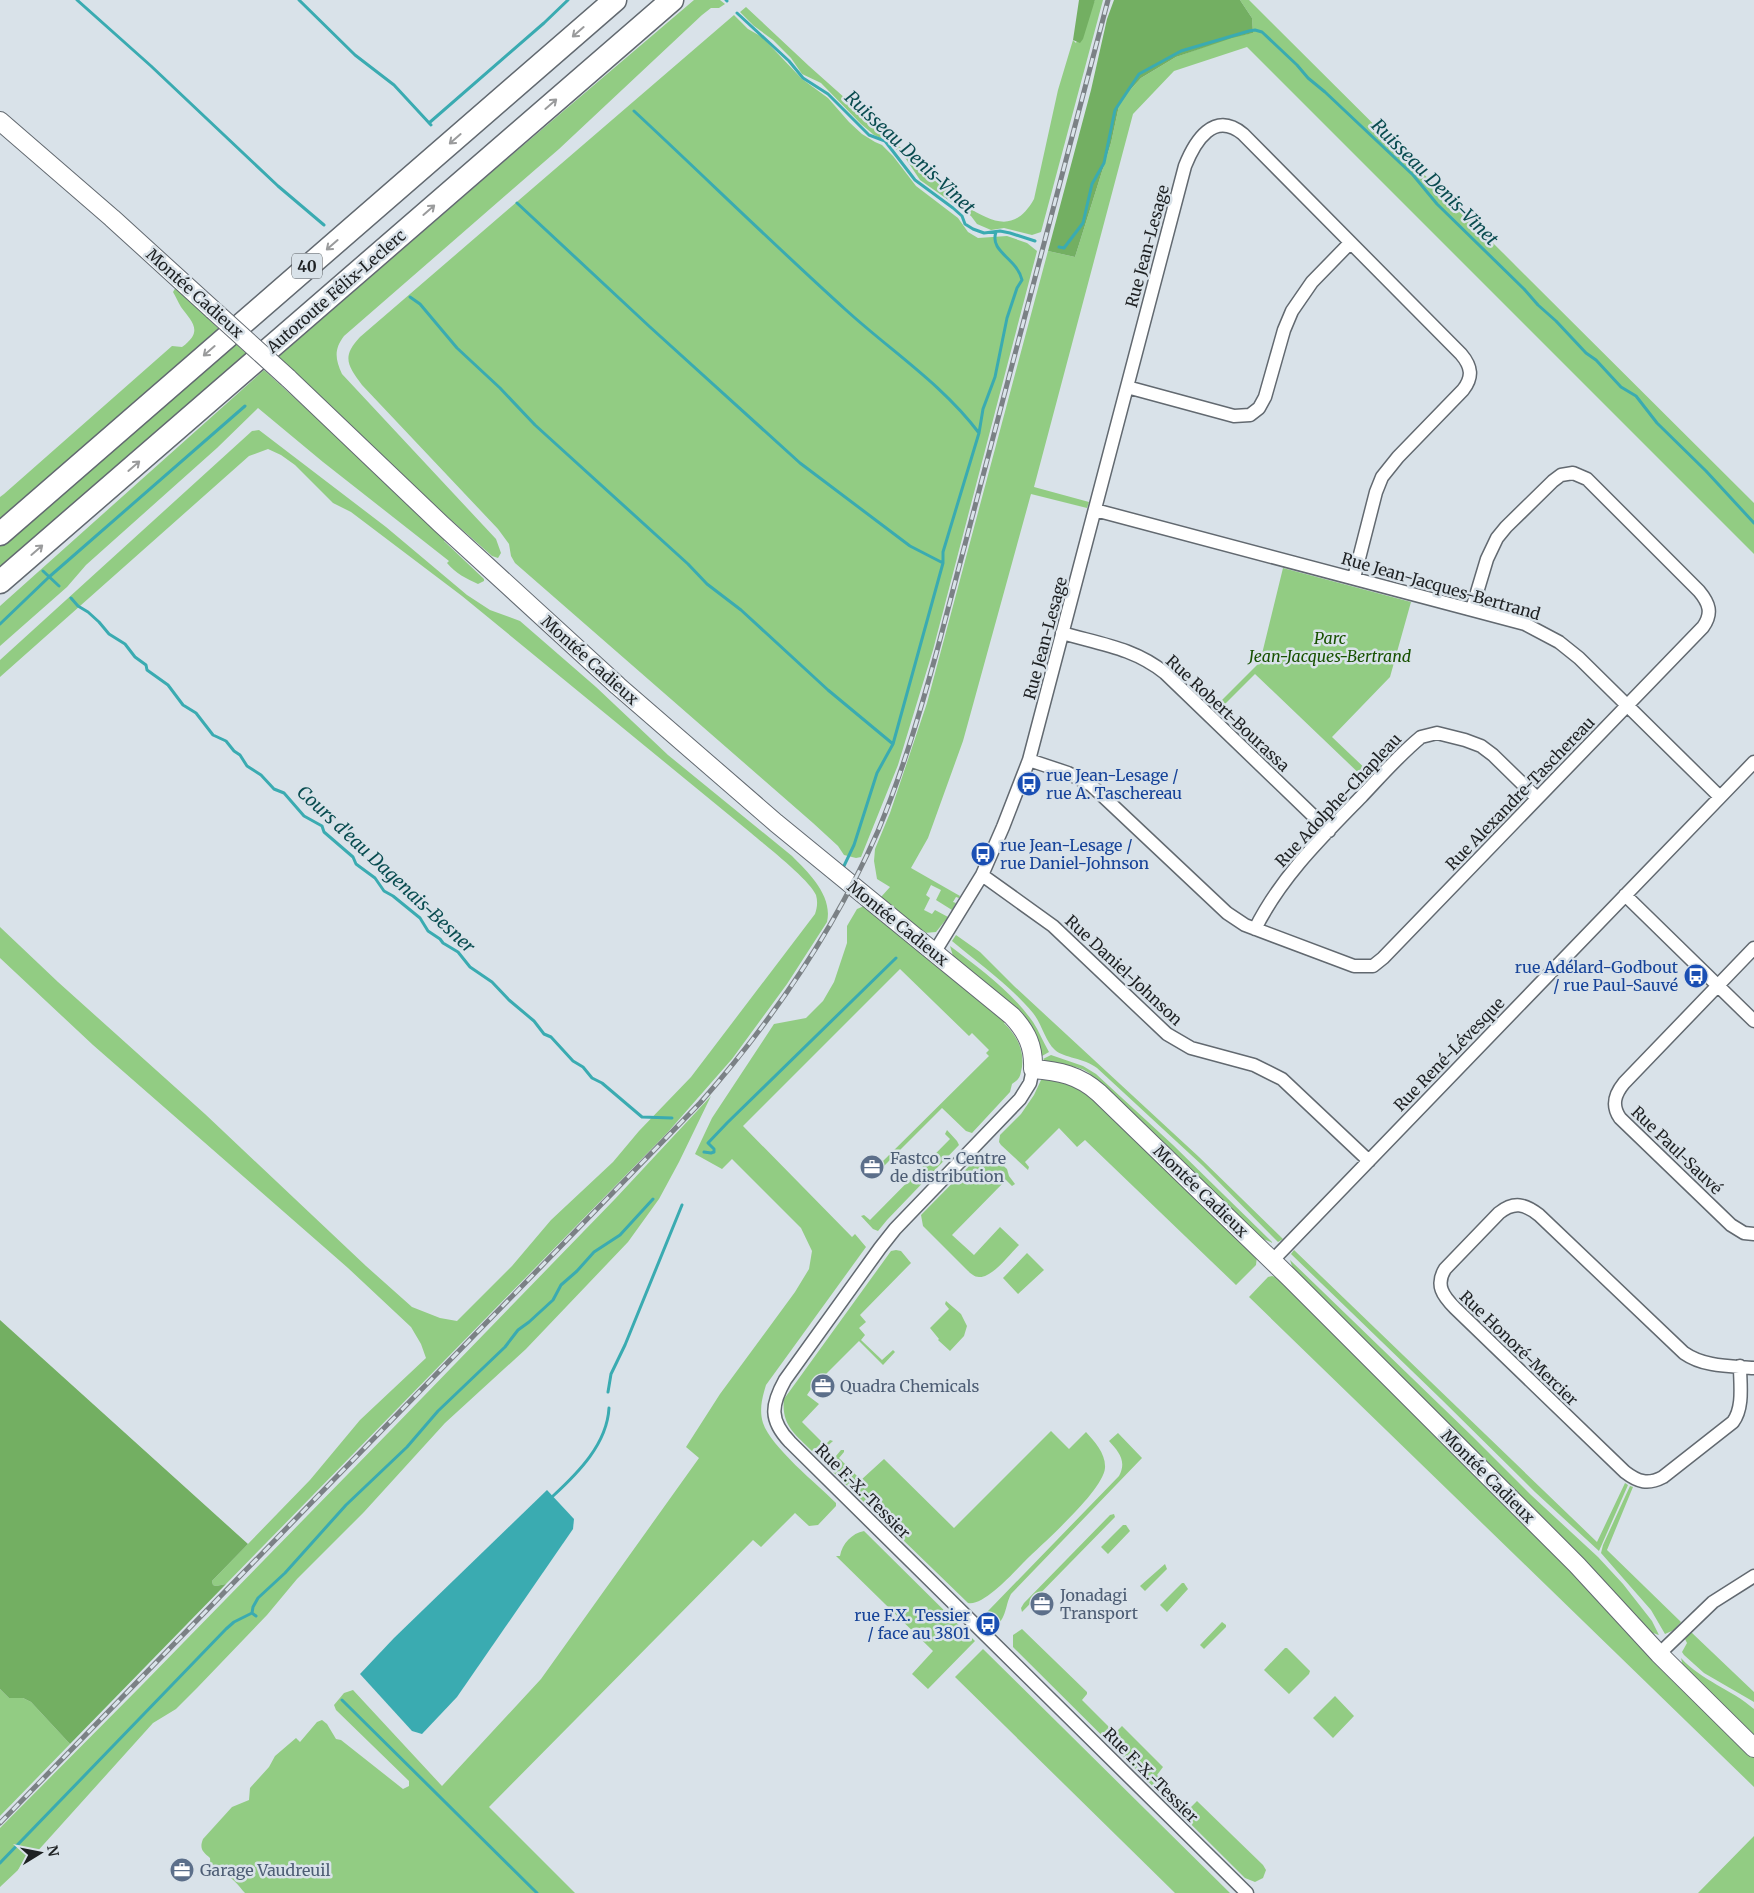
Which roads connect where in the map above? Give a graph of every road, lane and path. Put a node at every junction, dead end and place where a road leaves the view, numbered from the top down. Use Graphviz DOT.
graph roads {
  1 [pos="615,0"];
  2 [pos="672,0"];
  3 [pos="0,120"];
  4 [pos="1350,243"];
  5 [pos="1127,387"];
  6 [pos="1095,510"];
  7 [pos="0,534"];
  8 [pos="1354,578"];
  9 [pos="0,582"];
  10 [pos="1472,609"];
  11 [pos="1062,633"];
  12 [pos="1626,705"];
  13 [pos="1029,760"];
  14 [pos="1754,762"];
  15 [pos="1720,797"];
  16 [pos="1537,798"];
  17 [pos="1329,831"];
  18 [pos="982,875"];
  19 [pos="1625,895"];
  20 [pos="1255,929"];
  21 [pos="1754,948"];
  22 [pos="934,952"];
  23 [pos="1718,986"];
  24 [pos="1754,1021"];
  25 [pos="1033,1069"];
  26 [pos="1369,1161"];
  27 [pos="1754,1234"];
  28 [pos="1272,1261"];
  29 [pos="1740,1366"];
  30 [pos="1754,1368"];
  31 [pos="1754,1576"];
  32 [pos="1659,1654"];
  33 [pos="1754,1748"];
  34 [pos="1247,1893"];
  1 -- 7 [label="highway, 40, one-way"];
  9 -- 2 [label="highway, Autoroute Félix-Leclerc / 40, one-way"];
  3 -- 22 [label="street, Montée Cadieux, bridge"];
  4 -- 5 [label="street"];
  4 -- 5 [label="street, Rue Jean-Lesage"];
  4 -- 8 [label="street, Rue Jean-Lesage"];
  5 -- 6 [label="street, Rue Jean-Lesage"];
  6 -- 8 [label="street, Rue Jean-Jacques-Bertrand"];
  6 -- 11 [label="street, Rue Jean-Lesage"];
  8 -- 10 [label="street, Rue Jean-Jacques-Bertrand"];
  10 -- 12 [label="street, Rue Jean-Jacques-Bertrand"];
  10 -- 12 [label="street, Rue Alexandre-Taschereau"];
  11 -- 13 [label="street, Rue Jean-Lesage"];
  11 -- 17 [label="street, Rue Robert-Bourassa"];
  12 -- 15 [label="street, Rue Jean-Jacques-Bertrand"];
  12 -- 16 [label="street, Rue Alexandre-Taschereau"];
  13 -- 18 [label="street, Rue Jean-Lesage"];
  13 -- 20 [label="street, Rue Alexandre-Taschereau"];
  14 -- 15 [label="street, Rue René-Lévesque"];
  15 -- 19 [label="street, Rue René-Lévesque"];
  16 -- 17 [label="street, Rue Adolphe-Chapleau"];
  16 -- 20 [label="street, Rue Alexandre-Taschereau"];
  17 -- 20 [label="street, Rue Adolphe-Chapleau"];
  18 -- 22 [label="street, Rue Jean-Lesage"];
  18 -- 26 [label="street, Rue Daniel-Johnson"];
  19 -- 23 [label="street"];
  19 -- 26 [label="street, Rue René-Lévesque"];
  21 -- 23 [label="street, Rue Paul-Sauvé"];
  22 -- 25 [label="street, Montée Cadieux"];
  23 -- 24 [label="street"];
  23 -- 27 [label="street, Rue Paul-Sauvé"];
  25 -- 28 [label="street, Montée Cadieux"];
  25 -- 34 [label="street, Rue F.-X.-Tessier"];
  26 -- 28 [label="street, Rue René-Lévesque"];
  28 -- 32 [label="street, Montée Cadieux"];
  29 -- 29 [label="street, Rue Honoré-Mercier"];
  29 -- 30 [label="street, Rue Honoré-Mercier"];
  31 -- 32 [label="street"];
  32 -- 33 [label="street, Montée Cadieux"];
}
